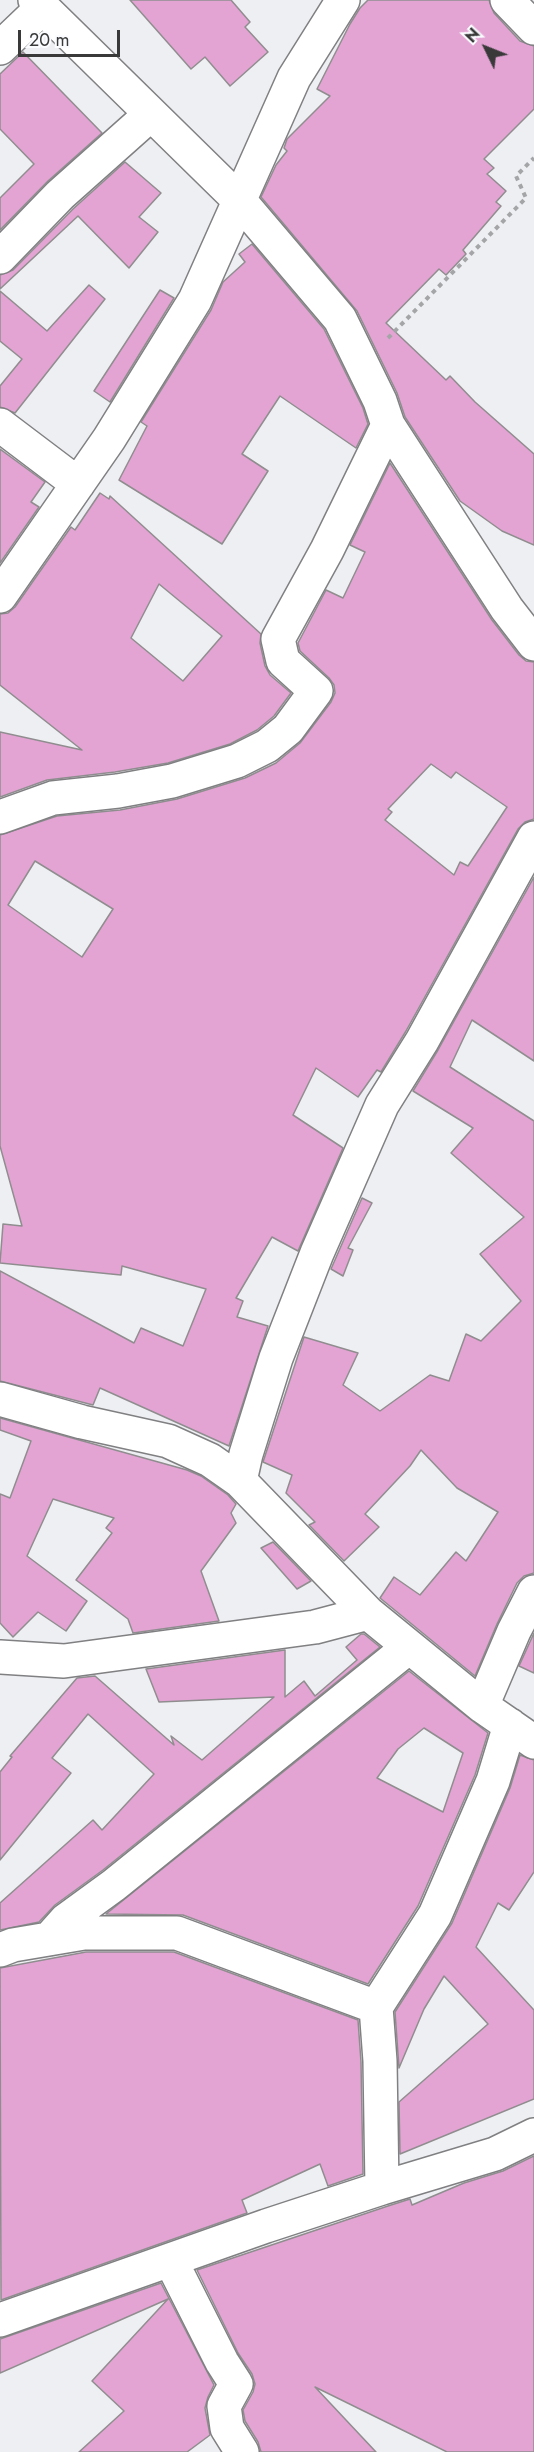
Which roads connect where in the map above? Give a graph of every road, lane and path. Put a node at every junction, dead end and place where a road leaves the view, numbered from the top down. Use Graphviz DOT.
graph roads {
  1 [pos="343,0"];
  2 [pos="507,0"];
  3 [pos="39,4"];
  4 [pos="534,28"];
  5 [pos="0,48"];
  6 [pos="151,114"];
  7 [pos="534,158"];
  8 [pos="239,200"];
  9 [pos="0,257"];
  10 [pos="362,364"];
  11 [pos="0,425"];
  12 [pos="388,425"];
  13 [pos="78,484"];
  14 [pos="0,596"];
  15 [pos="534,644"];
  16 [pos="0,817"];
  17 [pos="534,838"];
  18 [pos="0,1399"];
  19 [pos="240,1481"];
  20 [pos="534,1592"];
  21 [pos="368,1613"];
  22 [pos="409,1647"];
  23 [pos="0,1657"];
  24 [pos="482,1706"];
  25 [pos="522,1733"];
  26 [pos="49,1939"];
  27 [pos="0,1950"];
  28 [pos="376,2007"];
  29 [pos="534,2134"];
  30 [pos="382,2188"];
  31 [pos="171,2260"];
  32 [pos="0,2320"];
  33 [pos="242,2452"];
  1 -- 8 [label="street"];
  2 -- 4 [label="street"];
  3 -- 5 [label="street"];
  3 -- 6 [label="street"];
  6 -- 8 [label="street"];
  6 -- 9 [label="street"];
  7 -- 10 [label="path"];
  8 -- 10 [label="street"];
  8 -- 13 [label="street"];
  10 -- 12 [label="street"];
  11 -- 13 [label="street"];
  12 -- 15 [label="street"];
  12 -- 16 [label="street"];
  13 -- 14 [label="street"];
  17 -- 19 [label="street"];
  18 -- 19 [label="street"];
  19 -- 21 [label="street"];
  20 -- 24 [label="street"];
  21 -- 22 [label="street"];
  21 -- 23 [label="street"];
  22 -- 24 [label="street"];
  22 -- 26 [label="street"];
  24 -- 25 [label="street"];
  25 -- 28 [label="street"];
  26 -- 27 [label="street"];
  26 -- 28 [label="street"];
  28 -- 30 [label="street"];
  29 -- 30 [label="street"];
  30 -- 31 [label="street"];
  31 -- 32 [label="street"];
  31 -- 33 [label="street"];
}
